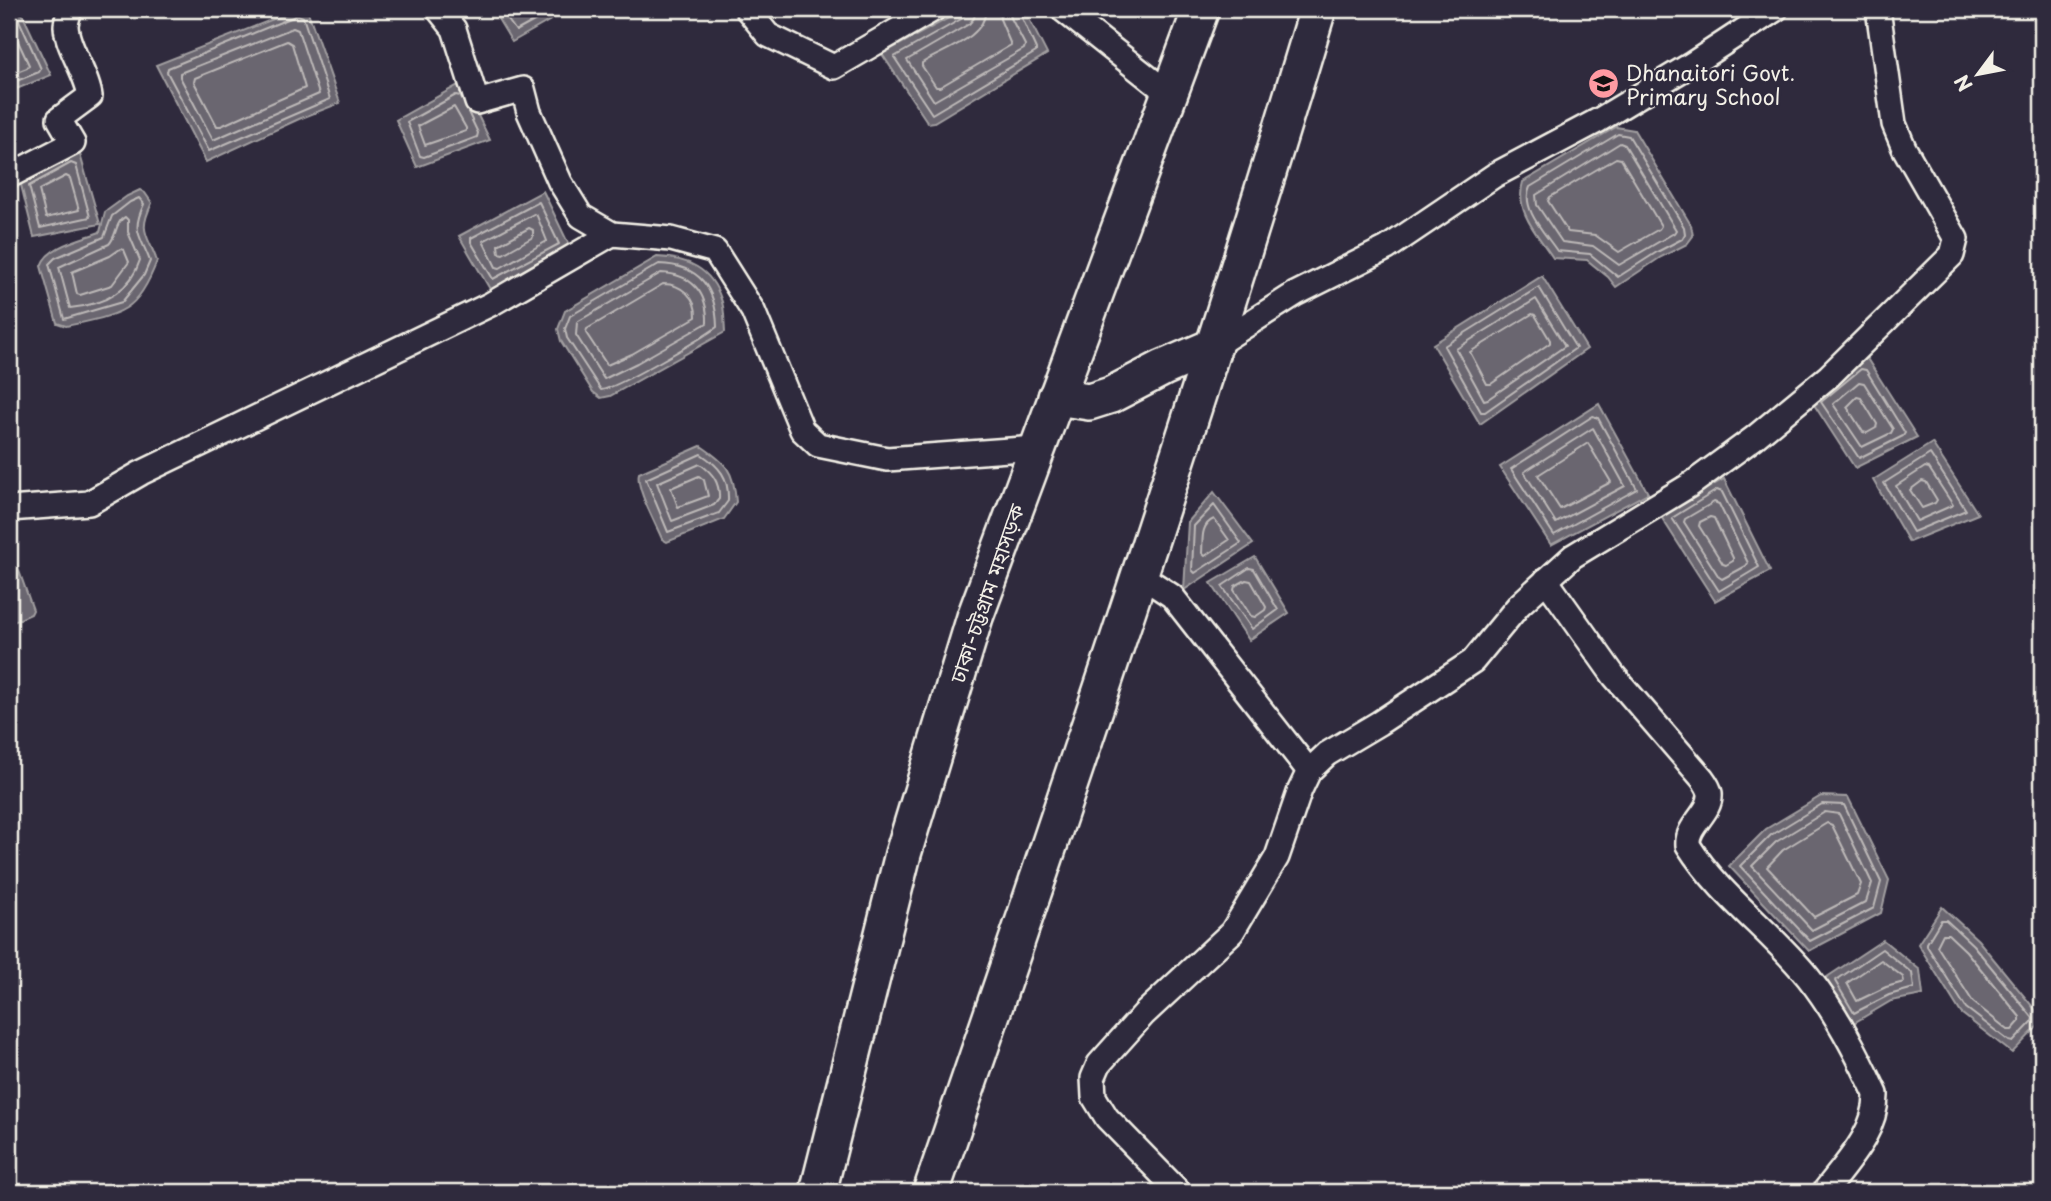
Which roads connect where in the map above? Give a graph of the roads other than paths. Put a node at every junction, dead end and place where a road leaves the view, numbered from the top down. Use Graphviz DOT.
graph roads {
  1 [pos="70,9"];
  2 [pos="438,9"];
  3 [pos="747,9"];
  4 [pos="934,9"];
  5 [pos="1062,9"];
  6 [pos="1201,9"];
  7 [pos="1318,9"];
  8 [pos="1776,9"];
  9 [pos="1878,9"];
  10 [pos="1169,94"];
  11 [pos="9,176"];
  12 [pos="612,234"];
  13 [pos="1214,346"];
  14 [pos="1056,397"];
  15 [pos="1037,448"];
  16 [pos="9,509"];
  17 [pos="1140,575"];
  18 [pos="1546,580"];
  19 [pos="1309,771"];
  20 [pos="818,1192"];
  21 [pos="932,1192"];
  22 [pos="1179,1192"];
  23 [pos="1824,1192"];
  1 -- 11 [label="street"];
  2 -- 12 [label="street"];
  3 -- 4 [label="street"];
  5 -- 10 [label="street"];
  6 -- 10 [label="highway, ঢাকা-চট্টগ্রাম মহাসড়ক"];
  7 -- 13 [label="highway"];
  8 -- 13 [label="street"];
  9 -- 18 [label="street"];
  10 -- 14 [label="highway, ঢাকা-চট্টগ্রাম মহাসড়ক"];
  12 -- 15 [label="street"];
  12 -- 16 [label="street"];
  13 -- 14 [label="highway"];
  13 -- 17 [label="highway"];
  14 -- 15 [label="highway, ঢাকা-চট্টগ্রাম মহাসড়ক"];
  15 -- 20 [label="highway, ঢাকা-চট্টগ্রাম মহাসড়ক"];
  17 -- 19 [label="street"];
  17 -- 21 [label="highway"];
  18 -- 19 [label="street"];
  18 -- 23 [label="street"];
  19 -- 22 [label="street"];
}
